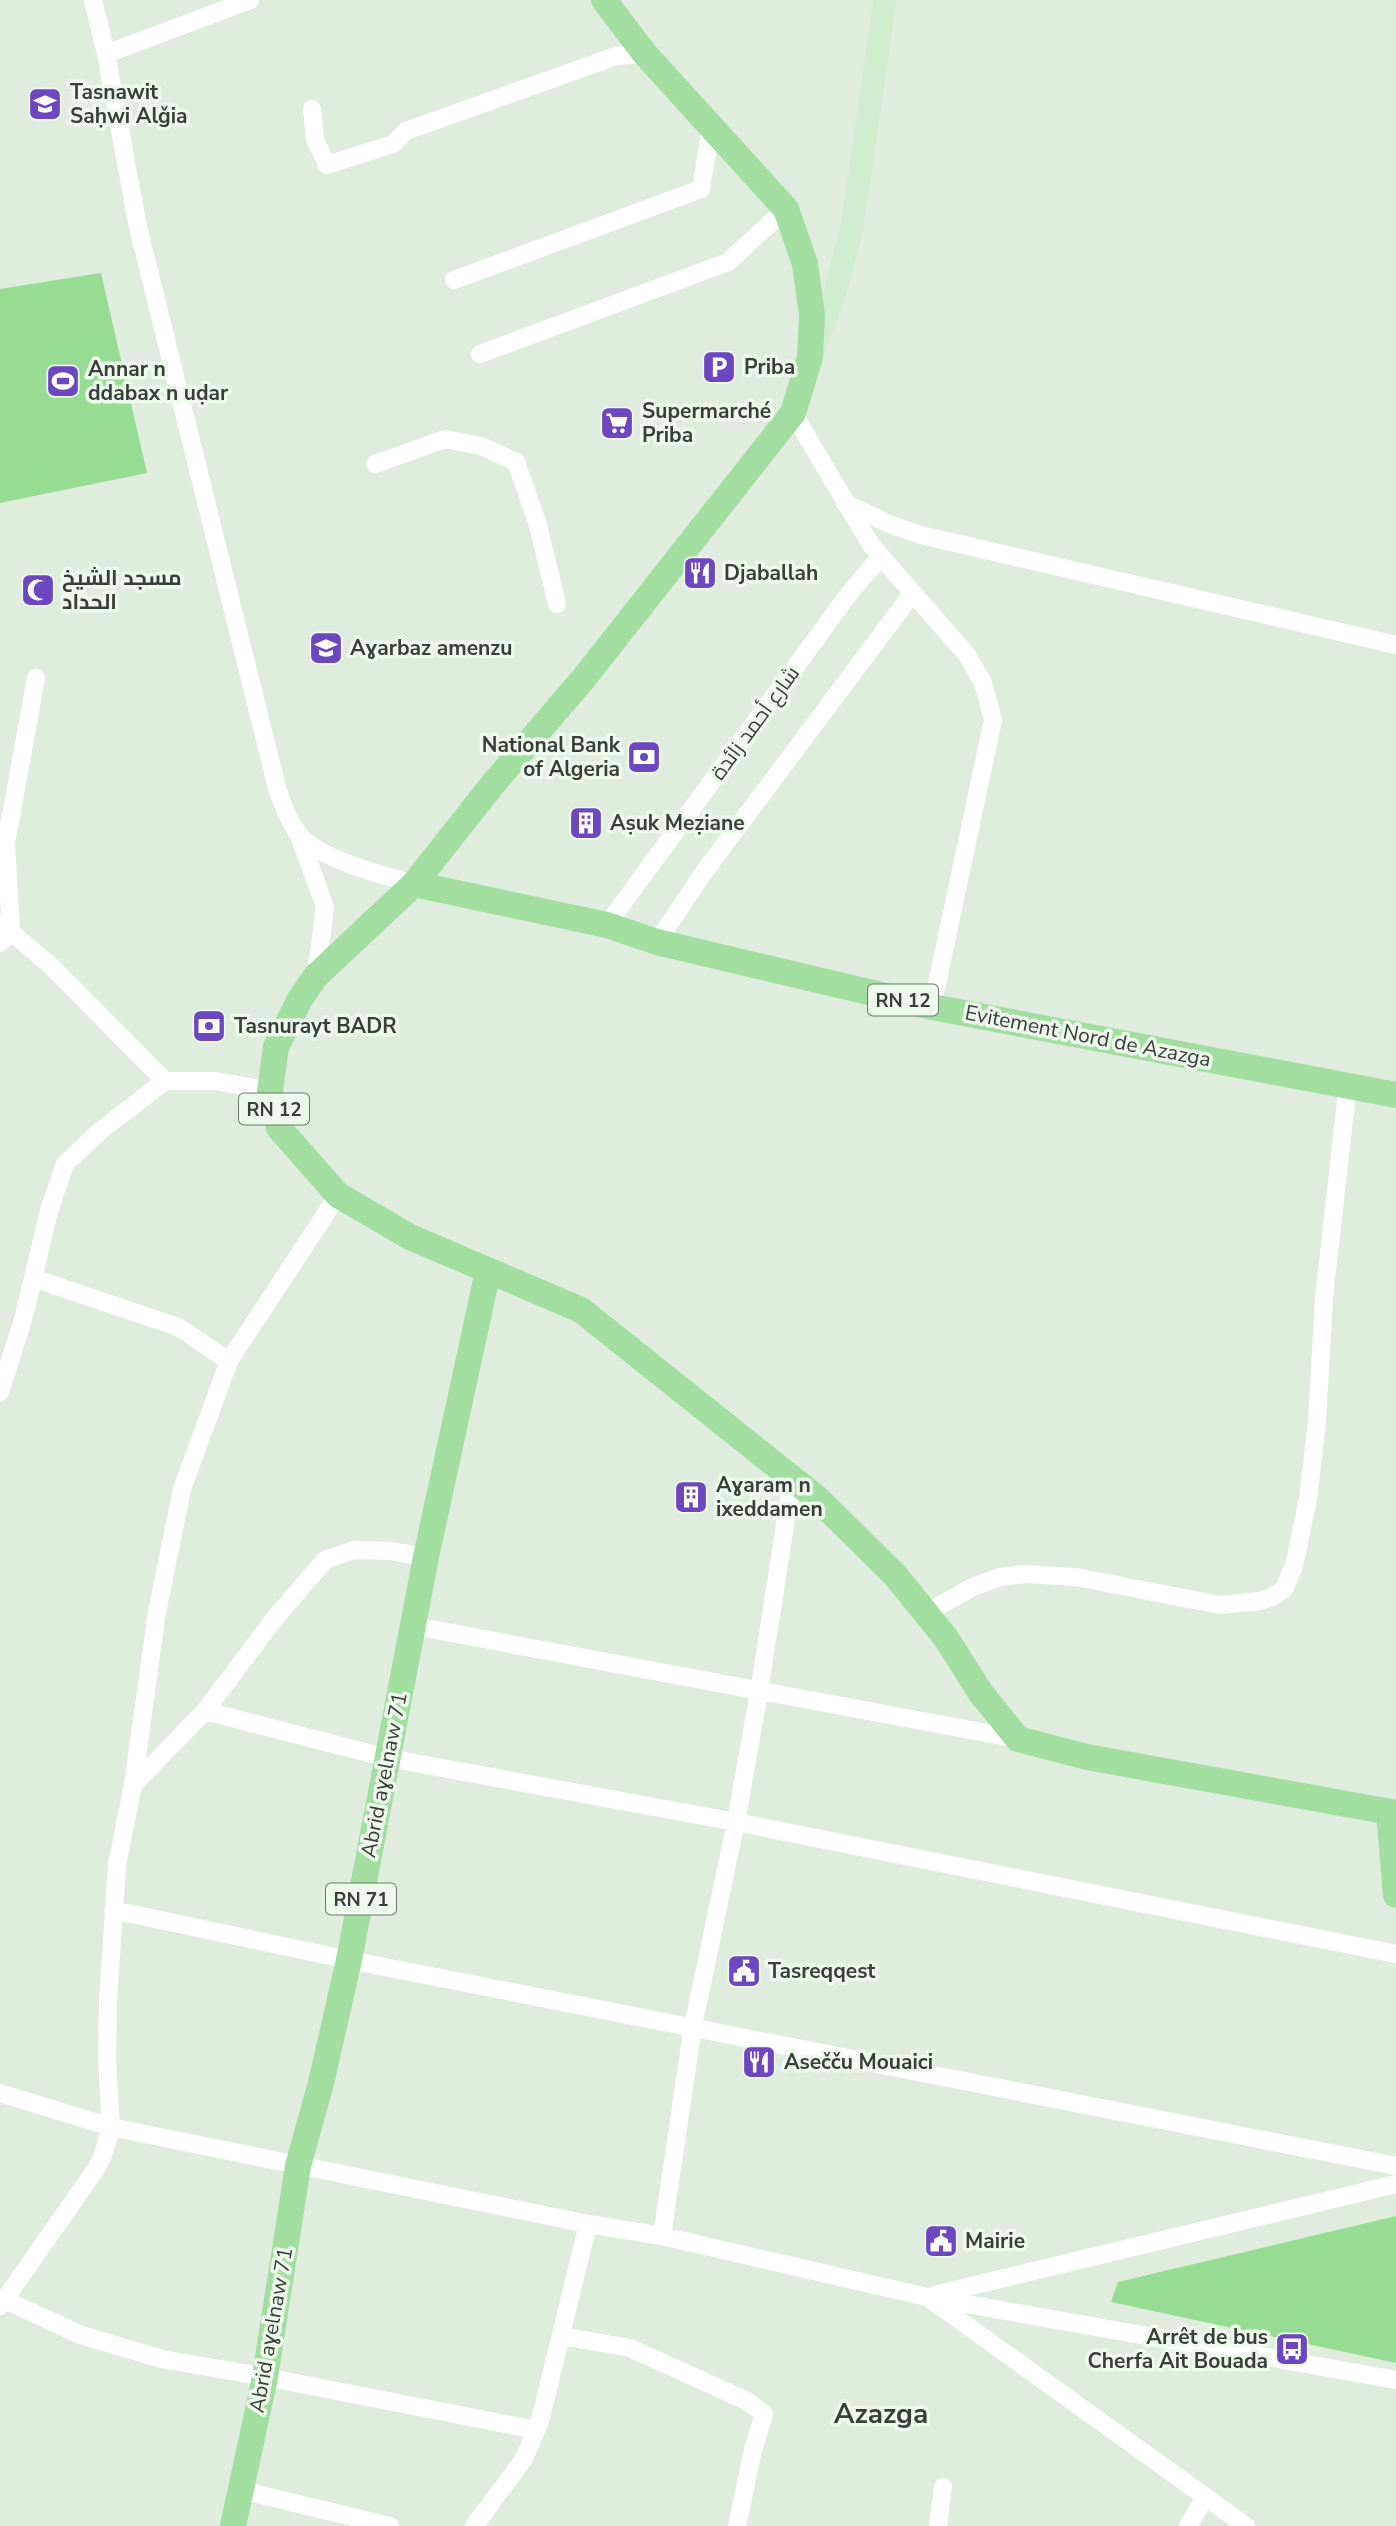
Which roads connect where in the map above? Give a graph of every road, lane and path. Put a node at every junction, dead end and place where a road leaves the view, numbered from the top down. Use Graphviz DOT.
graph roads {
  1 [pos="93,0"];
  2 [pos="250,0"];
  3 [pos="604,0"];
  4 [pos="885,0"];
  5 [pos="106,54"];
  6 [pos="645,54"];
  7 [pos="312,109"];
  8 [pos="711,127"];
  9 [pos="786,209"];
  10 [pos="454,280"];
  11 [pos="480,354"];
  12 [pos="810,357"];
  13 [pos="793,413"];
  14 [pos="375,464"];
  15 [pos="845,503"];
  16 [pos="881,556"];
  17 [pos="912,594"];
  18 [pos="557,604"];
  19 [pos="1396,645"];
  20 [pos="36,678"];
  21 [pos="299,835"];
  22 [pos="414,884"];
  23 [pos="0,913"];
  24 [pos="607,925"];
  25 [pos="6,937"];
  26 [pos="657,942"];
  27 [pos="316,976"];
  28 [pos="932,1007"];
  29 [pos="165,1081"];
  30 [pos="1348,1084"];
  31 [pos="270,1091"];
  32 [pos="1396,1094"];
  33 [pos="338,1195"];
  34 [pos="488,1270"];
  35 [pos="33,1278"];
  36 [pos="229,1361"];
  37 [pos="0,1392"];
  38 [pos="792,1480"];
  39 [pos="426,1557"];
  40 [pos="926,1613"];
  41 [pos="414,1626"];
  42 [pos="759,1692"];
  43 [pos="205,1711"];
  44 [pos="1018,1739"];
  45 [pos="388,1758"];
  46 [pos="133,1785"];
  47 [pos="1392,1812"];
  48 [pos="736,1822"];
  49 [pos="1396,1895"];
  50 [pos="113,1910"];
  51 [pos="1396,1954"];
  52 [pos="349,1960"];
  53 [pos="693,2026"];
  54 [pos="0,2093"];
  55 [pos="111,2127"];
  56 [pos="298,2166"];
  57 [pos="1396,2166"];
  58 [pos="1396,2183"];
  59 [pos="588,2224"];
  60 [pos="662,2236"];
  61 [pos="928,2297"];
  62 [pos="3,2303"];
  63 [pos="561,2336"];
  64 [pos="265,2377"];
  65 [pos="1396,2380"];
  66 [pos="536,2430"];
  67 [pos="943,2487"];
  68 [pos="241,2490"];
  69 [pos="1205,2497"];
  70 [pos="233,2526"];
  71 [pos="390,2526"];
  72 [pos="474,2526"];
  73 [pos="737,2526"];
  74 [pos="938,2526"];
  75 [pos="1188,2526"];
  76 [pos="1247,2526"];
  1 -- 5 [label="street"];
  2 -- 5 [label="street"];
  3 -- 6 [label="main road, RN 12"];
  4 -- 12 [label="street"];
  5 -- 21 [label="street"];
  6 -- 7 [label="street"];
  6 -- 8 [label="main road, RN 12"];
  8 -- 9 [label="main road, RN 12"];
  8 -- 10 [label="street"];
  9 -- 11 [label="street"];
  9 -- 12 [label="main road, RN 12"];
  12 -- 13 [label="main road, RN 12"];
  13 -- 15 [label="street"];
  13 -- 22 [label="main road, RN 12"];
  14 -- 18 [label="street"];
  15 -- 16 [label="street"];
  15 -- 19 [label="street"];
  16 -- 17 [label="street"];
  16 -- 24 [label="street, شارع أحمد زائدة"];
  17 -- 26 [label="street"];
  17 -- 28 [label="street"];
  20 -- 25 [label="street"];
  21 -- 22 [label="street"];
  21 -- 27 [label="street"];
  22 -- 24 [label="main road, Evitement Nord de Azazga / RN 12"];
  22 -- 27 [label="main road, RN 12"];
  23 -- 25 [label="street"];
  24 -- 26 [label="main road, Evitement Nord de Azazga / RN 12"];
  25 -- 29 [label="street"];
  26 -- 28 [label="main road, Evitement Nord de Azazga / RN 12"];
  27 -- 31 [label="main road, RN 12"];
  28 -- 30 [label="main road, Evitement Nord de Azazga / RN 12"];
  29 -- 31 [label="street"];
  29 -- 35 [label="street"];
  30 -- 32 [label="main road, Evitement Nord de Azazga / RN 12"];
  30 -- 40 [label="street"];
  31 -- 33 [label="main road, RN 12"];
  33 -- 34 [label="main road, RN 12"];
  33 -- 36 [label="street"];
  34 -- 38 [label="main road, RN 12"];
  34 -- 39 [label="main road, Abrid aɣelnaw 71 / RN 71"];
  35 -- 36 [label="street"];
  35 -- 37 [label="street"];
  36 -- 46 [label="street"];
  38 -- 40 [label="main road, RN 12"];
  38 -- 42 [label="street"];
  39 -- 41 [label="main road, Abrid aɣelnaw 71 / RN 71"];
  39 -- 43 [label="street"];
  40 -- 44 [label="main road, RN 12"];
  41 -- 42 [label="street"];
  41 -- 45 [label="main road, Abrid aɣelnaw 71 / RN 71"];
  42 -- 44 [label="street"];
  42 -- 48 [label="street"];
  43 -- 45 [label="street"];
  43 -- 46 [label="street"];
  44 -- 47 [label="main road"];
  45 -- 48 [label="street"];
  45 -- 52 [label="main road, Abrid aɣelnaw 71 / RN 71"];
  46 -- 50 [label="street"];
  47 -- 49 [label="main road"];
  48 -- 51 [label="street"];
  48 -- 53 [label="street"];
  50 -- 52 [label="street"];
  50 -- 55 [label="street"];
  52 -- 53 [label="street"];
  52 -- 56 [label="main road, Abrid aɣelnaw 71 / RN 71"];
  53 -- 57 [label="street"];
  53 -- 60 [label="street"];
  54 -- 55 [label="street"];
  55 -- 56 [label="street"];
  55 -- 62 [label="street"];
  56 -- 59 [label="street"];
  56 -- 64 [label="main road, Abrid aɣelnaw 71 / RN 71"];
  58 -- 61 [label="street"];
  59 -- 60 [label="street"];
  59 -- 63 [label="street"];
  60 -- 61 [label="street"];
  61 -- 65 [label="street"];
  61 -- 69 [label="street"];
  62 -- 64 [label="street"];
  63 -- 66 [label="street"];
  63 -- 73 [label="street"];
  64 -- 66 [label="street"];
  64 -- 68 [label="main road, Abrid aɣelnaw 71 / RN 71"];
  66 -- 72 [label="street"];
  67 -- 74 [label="street"];
  68 -- 70 [label="main road, Abrid aɣelnaw 71 / RN 71"];
  68 -- 71 [label="street"];
  69 -- 75 [label="street"];
  69 -- 76 [label="street"];
}
